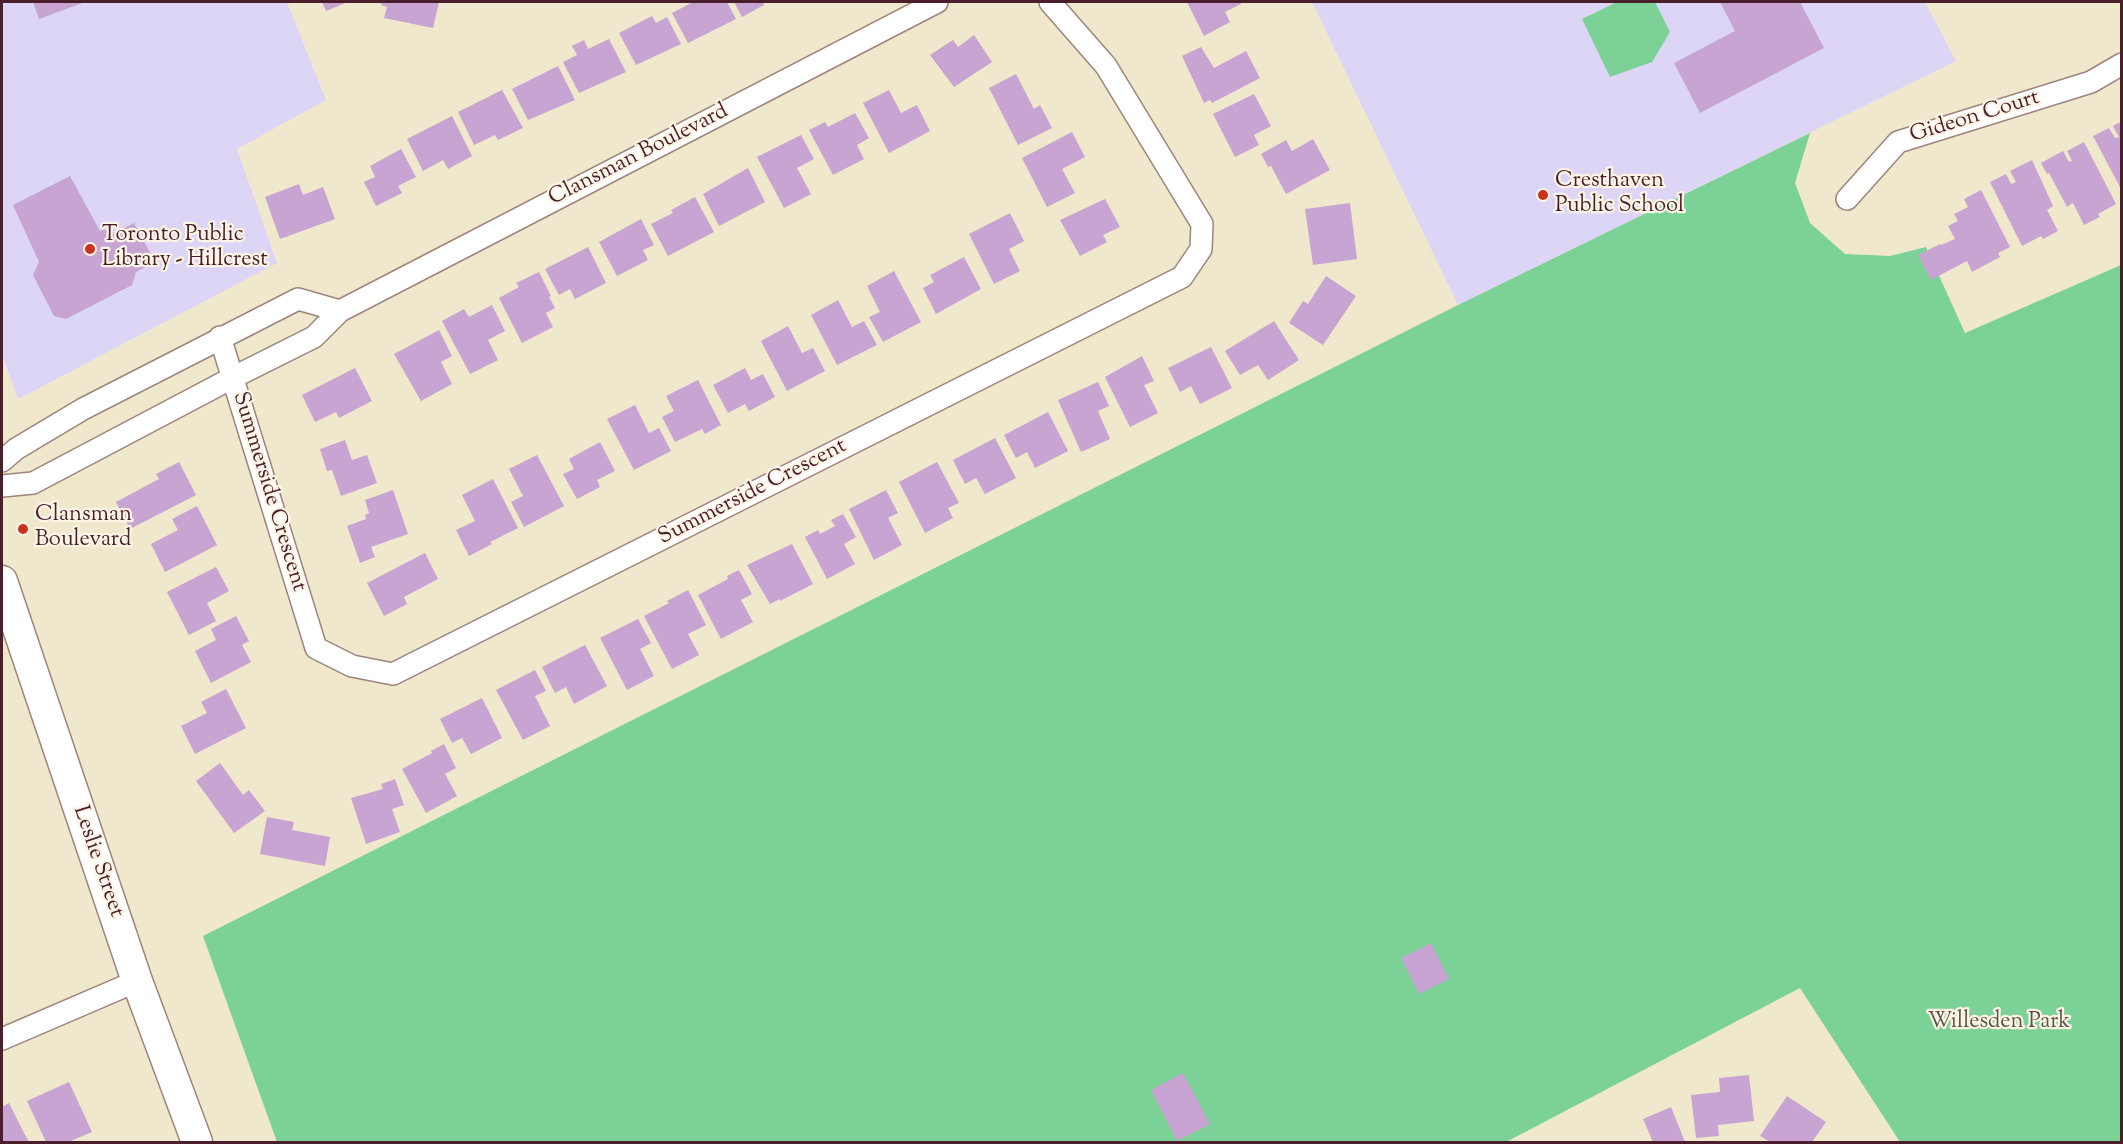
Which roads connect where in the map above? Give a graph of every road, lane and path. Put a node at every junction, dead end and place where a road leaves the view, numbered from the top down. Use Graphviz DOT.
graph roads {
  1 [pos="937,2"];
  2 [pos="1050,2"];
  3 [pos="2121,64"];
  4 [pos="1847,199"];
  5 [pos="340,311"];
  6 [pos="220,338"];
  7 [pos="232,378"];
  8 [pos="2,461"];
  9 [pos="2,486"];
  10 [pos="2,581"];
  11 [pos="137,981"];
  12 [pos="2,1039"];
  13 [pos="197,1143"];
  1 -- 5 [label="street, Clansman Boulevard"];
  2 -- 7 [label="street, Summerside Crescent"];
  3 -- 4 [label="street, Gideon Court"];
  5 -- 6 [label="street"];
  5 -- 7 [label="street, Clansman Boulevard"];
  6 -- 7 [label="street, Summerside Crescent"];
  6 -- 8 [label="street"];
  7 -- 9 [label="street, Clansman Boulevard"];
  10 -- 11 [label="main road, Leslie Street"];
  11 -- 12 [label="street"];
  11 -- 13 [label="main road, Leslie Street"];
}
